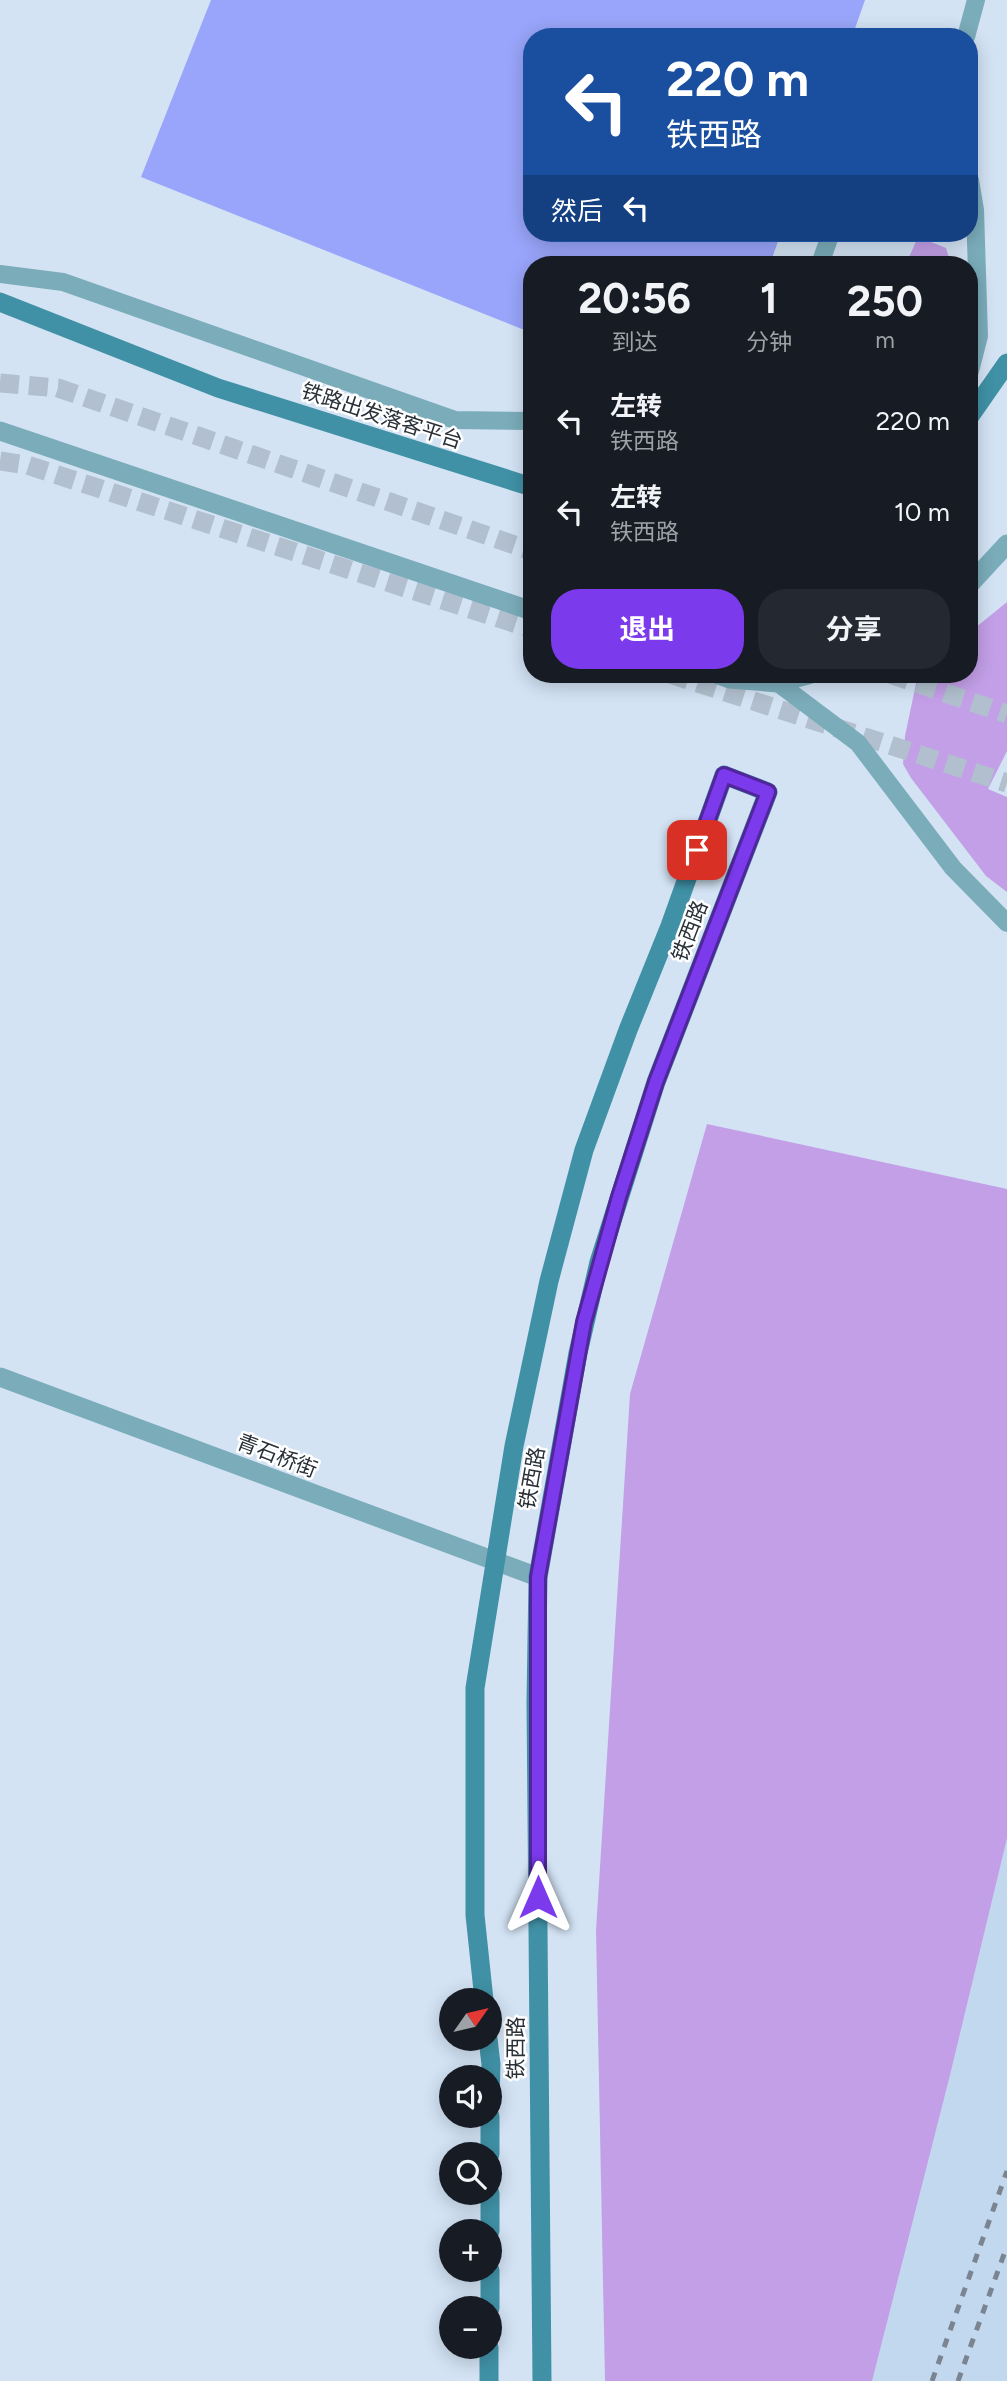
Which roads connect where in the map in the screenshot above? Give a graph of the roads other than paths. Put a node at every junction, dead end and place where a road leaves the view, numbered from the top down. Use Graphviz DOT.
graph roads {
  1 [pos="976,0"];
  2 [pos="968,28"];
  3 [pos="0,274"];
  4 [pos="0,302"];
  5 [pos="978,304"];
  6 [pos="978,340"];
  7 [pos="1007,363"];
  8 [pos="978,405"];
  9 [pos="523,421"];
  10 [pos="0,431"];
  11 [pos="523,484"];
  12 [pos="1007,544"];
  13 [pos="978,575"];
  14 [pos="523,608"];
  15 [pos="778,683"];
  16 [pos="1007,923"];
  17 [pos="0,1377"];
  18 [pos="496,1563"];
  19 [pos="538,1577"];
  20 [pos="483,1988"];
  21 [pos="489,2359"];
  22 [pos="489,2381"];
  23 [pos="542,2381"];
  1 -- 2 [label="lane"];
  3 -- 9 [label="lane"];
  4 -- 11 [label="main road, 铁路出发落客平台"];
  5 -- 6 [label="lane"];
  7 -- 8 [label="main road"];
  10 -- 14 [label="street"];
  12 -- 13 [label="street"];
  15 -- 16 [label="lane"];
  17 -- 18 [label="street, 青石桥街"];
  18 -- 19 [label="street, 青石桥街"];
  18 -- 19 [label="main road, 铁西路"];
  18 -- 20 [label="main road, 铁西路"];
  19 -- 23 [label="main road, 铁西路"];
  21 -- 22 [label="main road"];
}
